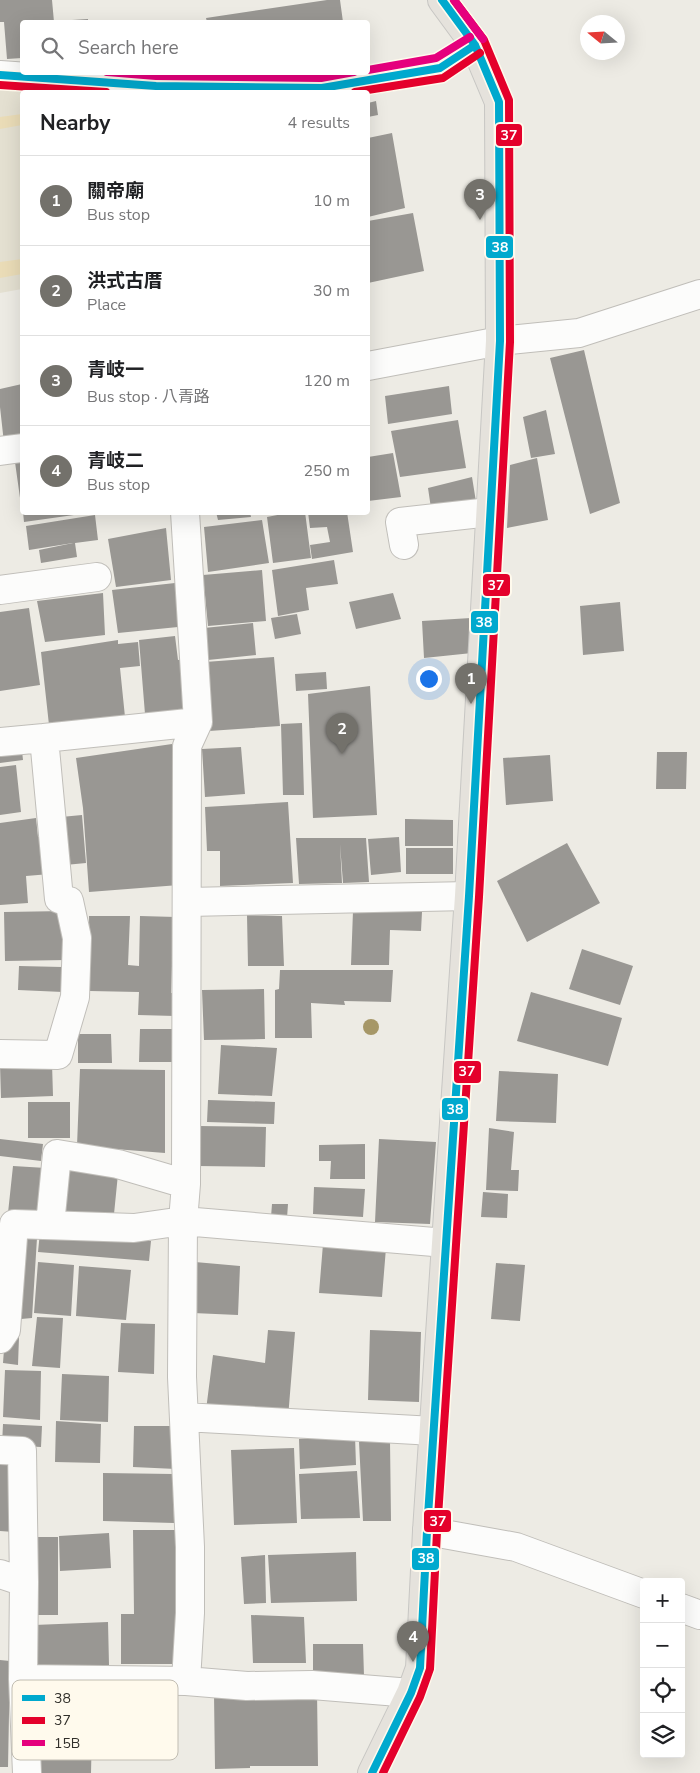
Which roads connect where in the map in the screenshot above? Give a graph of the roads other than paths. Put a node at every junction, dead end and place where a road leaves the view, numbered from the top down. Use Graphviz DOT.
graph roads {
  1 [pos="442,0"];
  2 [pos="475,45"];
  3 [pos="0,75"];
  4 [pos="136,89"];
  5 [pos="275,90"];
  6 [pos="700,294"];
  7 [pos="500,341"];
  8 [pos="370,366"];
  9 [pos="20,448"];
  10 [pos="0,451"];
  11 [pos="490,512"];
  12 [pos="185,515"];
  13 [pos="404,545"];
  14 [pos="97,577"];
  15 [pos="0,590"];
  16 [pos="198,722"];
  17 [pos="44,738"];
  18 [pos="0,742"];
  19 [pos="469,896"];
  20 [pos="188,902"];
  21 [pos="0,1054"];
  22 [pos="186,1184"];
  23 [pos="183,1221"];
  24 [pos="50,1225"];
  25 [pos="446,1243"];
  26 [pos="6,1247"];
  27 [pos="0,1339"];
  28 [pos="184,1417"];
  29 [pos="434,1431"];
  30 [pos="0,1450"];
  31 [pos="427,1531"];
  32 [pos="12,1578"];
  33 [pos="640,1593"];
  34 [pos="685,1609"];
  35 [pos="700,1615"];
  36 [pos="23,1679"];
  37 [pos="104,1680"];
  38 [pos="178,1681"];
  39 [pos="186,1681"];
  40 [pos="411,1693"];
  41 [pos="26,1760"];
  42 [pos="26,1773"];
  43 [pos="372,1773"];
  1 -- 2 [label="main road"];
  2 -- 5 [label="street"];
  2 -- 7 [label="main road"];
  3 -- 4 [label="street"];
  4 -- 5 [label="street"];
  6 -- 7 [label="street"];
  7 -- 8 [label="street"];
  7 -- 11 [label="main road"];
  9 -- 10 [label="street"];
  11 -- 13 [label="street"];
  11 -- 19 [label="main road"];
  12 -- 16 [label="street"];
  14 -- 15 [label="street"];
  16 -- 17 [label="street"];
  16 -- 20 [label="street"];
  17 -- 18 [label="street"];
  17 -- 21 [label="street"];
  19 -- 20 [label="street"];
  19 -- 25 [label="main road"];
  20 -- 22 [label="street"];
  22 -- 23 [label="street"];
  22 -- 24 [label="street"];
  23 -- 24 [label="street"];
  23 -- 25 [label="street"];
  23 -- 28 [label="street"];
  24 -- 26 [label="street"];
  25 -- 29 [label="main road"];
  26 -- 27 [label="street"];
  28 -- 29 [label="street"];
  28 -- 39 [label="street"];
  29 -- 31 [label="main road"];
  30 -- 32 [label="street"];
  31 -- 33 [label="street"];
  31 -- 40 [label="main road"];
  32 -- 36 [label="street"];
  34 -- 35 [label="street"];
  36 -- 37 [label="street"];
  38 -- 39 [label="street"];
  39 -- 40 [label="street"];
  40 -- 43 [label="main road"];
  41 -- 42 [label="street"];
}
